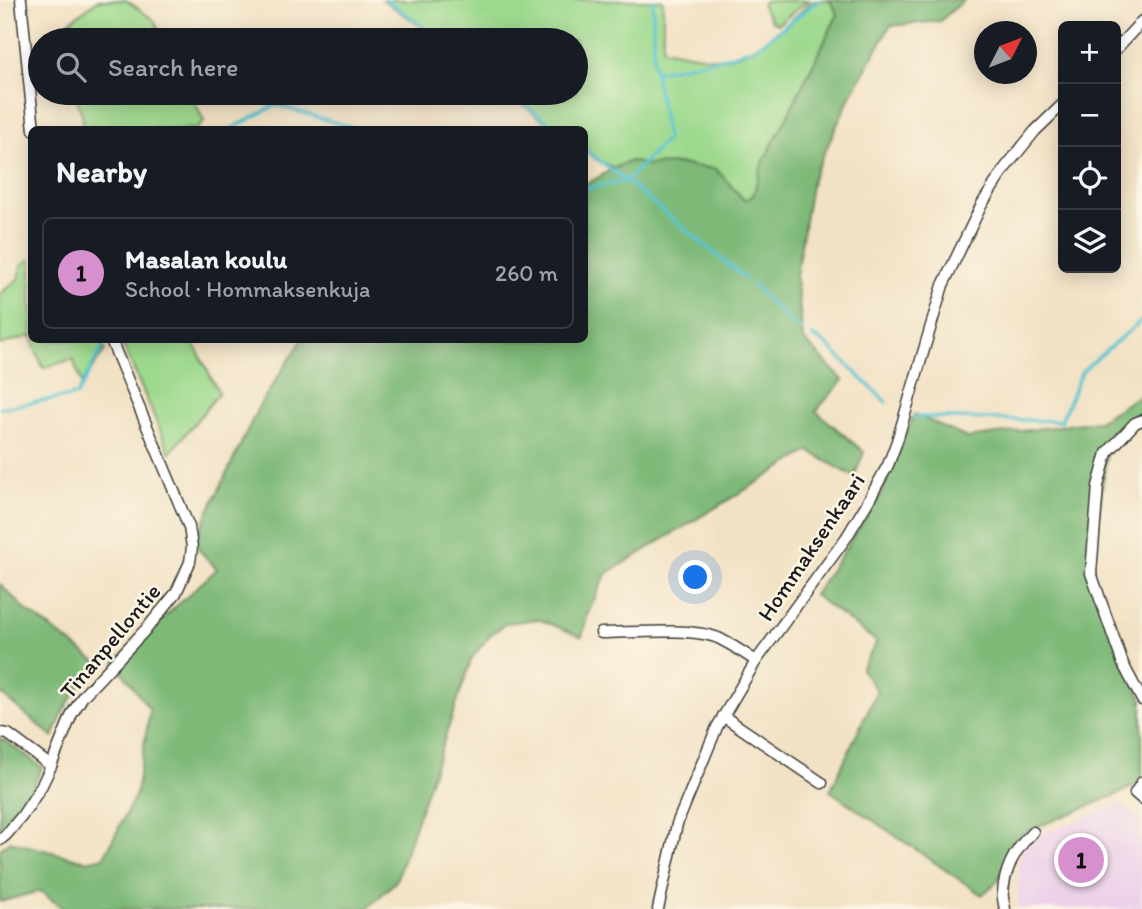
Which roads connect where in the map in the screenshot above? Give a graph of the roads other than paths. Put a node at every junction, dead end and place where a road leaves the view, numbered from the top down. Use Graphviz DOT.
graph roads {
  1 [pos="21,0"];
  2 [pos="1142,21"];
  3 [pos="1121,44"];
  4 [pos="28,78"];
  5 [pos="31,105"];
  6 [pos="1058,109"];
  7 [pos="34,126"];
  8 [pos="112,343"];
  9 [pos="1142,420"];
  10 [pos="600,633"];
  11 [pos="756,661"];
  12 [pos="1142,700"];
  13 [pos="723,716"];
  14 [pos="0,733"];
  15 [pos="51,766"];
  16 [pos="1142,782"];
  17 [pos="822,783"];
  18 [pos="1139,796"];
  19 [pos="1033,832"];
  20 [pos="0,840"];
  21 [pos="658,909"];
  22 [pos="1004,909"];
  1 -- 4 [label="street"];
  2 -- 3 [label="street"];
  5 -- 7 [label="street"];
  6 -- 11 [label="street, Hommaksenkaari"];
  8 -- 15 [label="street, Tinanpellontie"];
  9 -- 12 [label="street"];
  10 -- 11 [label="street"];
  11 -- 13 [label="street, Hommaksenkaari"];
  13 -- 17 [label="street"];
  13 -- 21 [label="street, Hommaksenkaari"];
  14 -- 15 [label="street"];
  15 -- 20 [label="street, Tinanpellontie"];
  16 -- 18 [label="street"];
  19 -- 22 [label="street"];
}
